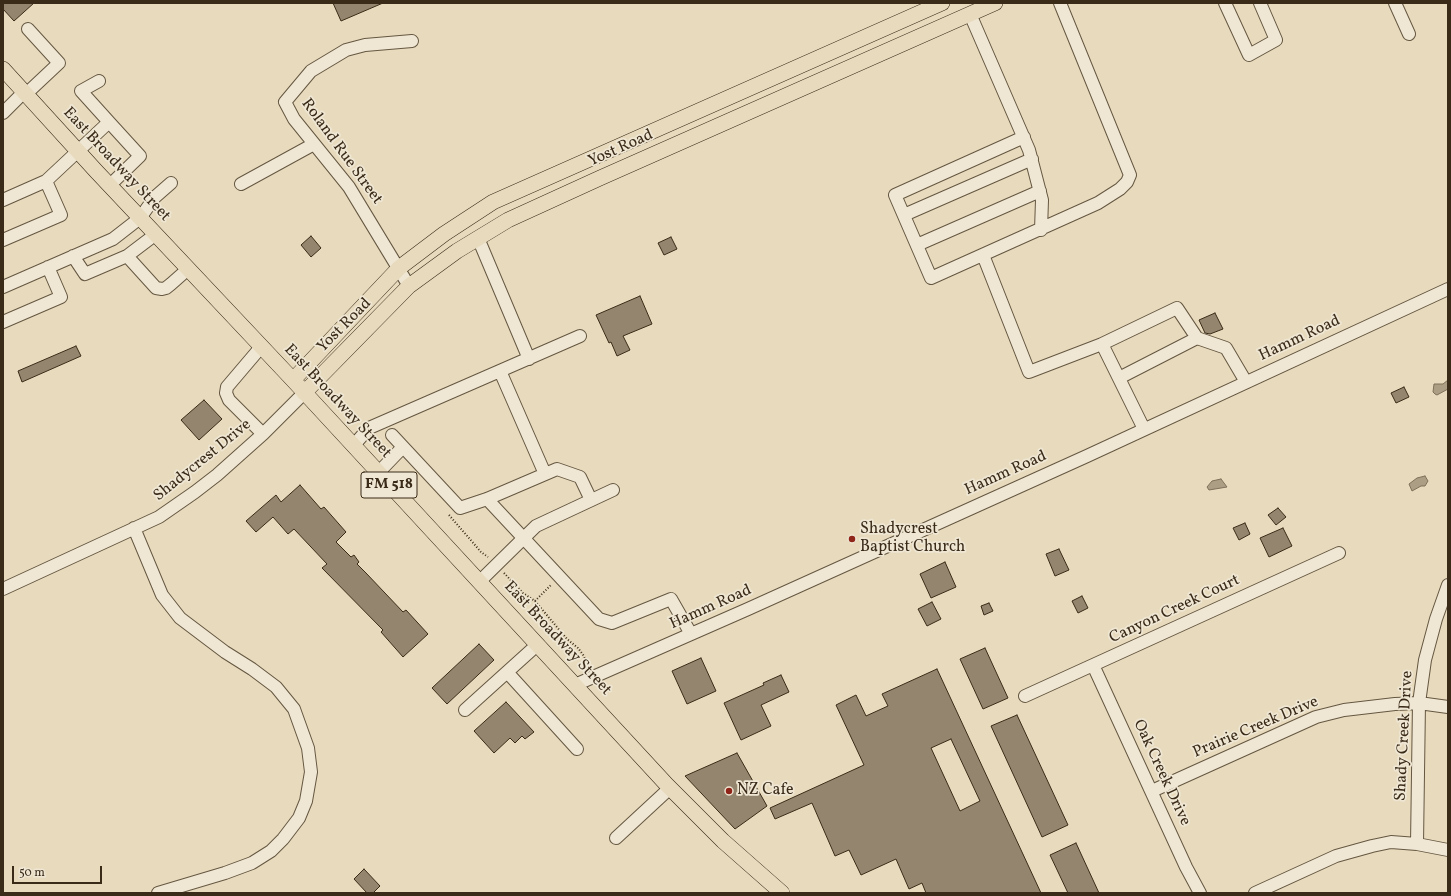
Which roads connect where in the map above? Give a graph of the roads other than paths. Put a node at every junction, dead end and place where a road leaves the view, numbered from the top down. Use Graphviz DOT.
graph roads {
  1 [pos="942,3"];
  2 [pos="995,3"];
  3 [pos="1060,3"];
  4 [pos="1225,3"];
  5 [pos="1260,3"];
  6 [pos="1395,3"];
  7 [pos="970,14"];
  8 [pos="28,29"];
  9 [pos="1408,34"];
  10 [pos="412,41"];
  11 [pos="849,44"];
  12 [pos="857,64"];
  13 [pos="3,69"];
  14 [pos="99,81"];
  15 [pos="25,92"];
  16 [pos="3,114"];
  17 [pos="109,122"];
  18 [pos="1024,137"];
  19 [pos="639,138"];
  20 [pos="314,144"];
  21 [pos="77,150"];
  22 [pos="647,157"];
  23 [pos="1032,159"];
  24 [pos="46,181"];
  25 [pos="171,183"];
  26 [pos="241,184"];
  27 [pos="110,185"];
  28 [pos="1041,196"];
  29 [pos="3,200"];
  30 [pos="904,215"];
  31 [pos="140,218"];
  32 [pos="468,218"];
  33 [pos="1041,230"];
  34 [pos="156,234"];
  35 [pos="478,238"];
  36 [pos="3,240"];
  37 [pos="105,242"];
  38 [pos="917,245"];
  39 [pos="983,255"];
  40 [pos="73,256"];
  41 [pos="127,256"];
  42 [pos="115,261"];
  43 [pos="48,267"];
  44 [pos="399,268"];
  45 [pos="188,269"];
  46 [pos="409,286"];
  47 [pos="3,287"];
  48 [pos="1448,289"];
  49 [pos="3,322"];
  50 [pos="580,336"];
  51 [pos="1197,338"];
  52 [pos="1102,344"];
  53 [pos="261,347"];
  54 [pos="529,359"];
  55 [pos="500,371"];
  56 [pos="1119,378"];
  57 [pos="293,380"];
  58 [pos="1246,382"];
  59 [pos="304,393"];
  60 [pos="1144,429"];
  61 [pos="264,434"];
  62 [pos="392,435"];
  63 [pos="353,446"];
  64 [pos="403,447"];
  65 [pos="378,473"];
  66 [pos="545,474"];
  67 [pos="614,490"];
  68 [pos="487,500"];
  69 [pos="591,500"];
  70 [pos="134,528"];
  71 [pos="523,539"];
  72 [pos="1339,554"];
  73 [pos="479,582"];
  74 [pos="1448,585"];
  75 [pos="3,589"];
  76 [pos="691,634"];
  77 [pos="537,645"];
  78 [pos="1093,665"];
  79 [pos="507,672"];
  80 [pos="575,685"];
  81 [pos="1025,696"];
  82 [pos="1420,703"];
  83 [pos="1448,707"];
  84 [pos="465,710"];
  85 [pos="577,749"];
  86 [pos="670,788"];
  87 [pos="1152,791"];
  88 [pos="616,838"];
  89 [pos="1417,844"];
  90 [pos="1448,850"];
  91 [pos="158,893"];
  92 [pos="782,893"];
  93 [pos="1200,893"];
  94 [pos="1255,893"];
  1 -- 11 [label="main road, Yost Road"];
  2 -- 7 [label="main road, Yost Road"];
  3 -- 33 [label="street"];
  4 -- 5 [label="street"];
  6 -- 9 [label="street"];
  7 -- 12 [label="main road, Yost Road"];
  7 -- 18 [label="street"];
  8 -- 15 [label="street"];
  10 -- 20 [label="street, Roland Rue Street"];
  11 -- 12 [label="main road"];
  11 -- 19 [label="main road, Yost Road"];
  12 -- 22 [label="main road, Yost Road"];
  13 -- 15 [label="main road, East Broadway Street / FM 518"];
  14 -- 17 [label="street"];
  15 -- 16 [label="street"];
  15 -- 21 [label="main road, East Broadway Street / FM 518"];
  17 -- 21 [label="street"];
  17 -- 27 [label="street"];
  18 -- 23 [label="street"];
  18 -- 30 [label="street"];
  19 -- 22 [label="main road"];
  19 -- 32 [label="main road, Yost Road"];
  20 -- 26 [label="street"];
  20 -- 44 [label="street, Roland Rue Street"];
  21 -- 24 [label="street"];
  21 -- 27 [label="main road, East Broadway Street / FM 518"];
  22 -- 35 [label="main road, Yost Road"];
  23 -- 28 [label="street"];
  23 -- 30 [label="street"];
  24 -- 29 [label="street"];
  24 -- 36 [label="street"];
  25 -- 31 [label="street"];
  27 -- 31 [label="main road, East Broadway Street / FM 518"];
  28 -- 33 [label="street"];
  28 -- 38 [label="street"];
  30 -- 38 [label="street"];
  31 -- 34 [label="main road, East Broadway Street / FM 518"];
  31 -- 37 [label="street"];
  32 -- 35 [label="main road"];
  32 -- 44 [label="main road, Yost Road"];
  33 -- 39 [label="street"];
  34 -- 41 [label="street"];
  34 -- 45 [label="main road, East Broadway Street / FM 518"];
  35 -- 46 [label="main road, Yost Road"];
  35 -- 54 [label="street"];
  37 -- 40 [label="street"];
  37 -- 42 [label="street"];
  38 -- 39 [label="street"];
  39 -- 52 [label="street"];
  40 -- 42 [label="street"];
  40 -- 43 [label="street"];
  41 -- 42 [label="street"];
  41 -- 45 [label="street"];
  43 -- 47 [label="street"];
  43 -- 49 [label="street"];
  44 -- 46 [label="street, Roland Rue Street"];
  44 -- 57 [label="main road, Yost Road"];
  45 -- 53 [label="main road, East Broadway Street / FM 518"];
  46 -- 59 [label="main road, Yost Road"];
  48 -- 58 [label="street, Hamm Road"];
  50 -- 54 [label="street"];
  51 -- 52 [label="street"];
  51 -- 56 [label="street"];
  51 -- 58 [label="street"];
  52 -- 56 [label="street"];
  53 -- 57 [label="main road, East Broadway Street / FM 518"];
  53 -- 61 [label="street"];
  54 -- 55 [label="street"];
  55 -- 63 [label="street"];
  55 -- 66 [label="street"];
  56 -- 60 [label="street"];
  57 -- 59 [label="main road, East Broadway Street / FM 518"];
  58 -- 60 [label="street, Hamm Road"];
  59 -- 61 [label="street, Shadycrest Drive"];
  59 -- 63 [label="main road, East Broadway Street / FM 518"];
  60 -- 76 [label="street, Hamm Road"];
  61 -- 70 [label="street, Shadycrest Drive"];
  62 -- 64 [label="street"];
  63 -- 65 [label="main road, East Broadway Street / FM 518"];
  64 -- 65 [label="street"];
  64 -- 68 [label="street"];
  65 -- 73 [label="main road, East Broadway Street / FM 518"];
  66 -- 68 [label="street"];
  66 -- 69 [label="street"];
  67 -- 69 [label="street"];
  68 -- 71 [label="street"];
  69 -- 71 [label="street"];
  70 -- 75 [label="street, Shadycrest Drive"];
  70 -- 91 [label="street"];
  71 -- 73 [label="street"];
  71 -- 76 [label="street"];
  72 -- 78 [label="street, Canyon Creek Court"];
  73 -- 77 [label="main road, East Broadway Street / FM 518"];
  74 -- 82 [label="street, Shady Creek Drive"];
  76 -- 80 [label="street, Hamm Road"];
  77 -- 79 [label="street"];
  77 -- 80 [label="main road, East Broadway Street / FM 518"];
  78 -- 81 [label="street, Canyon Creek Court"];
  78 -- 87 [label="street, Oak Creek Drive"];
  79 -- 84 [label="street"];
  79 -- 85 [label="street"];
  80 -- 86 [label="main road, East Broadway Street / FM 518"];
  82 -- 83 [label="street, Prairie Creek Drive"];
  82 -- 87 [label="street, Prairie Creek Drive"];
  82 -- 89 [label="street, Shady Creek Drive"];
  86 -- 88 [label="street"];
  86 -- 92 [label="main road, East Broadway Street / FM 518"];
  87 -- 93 [label="street, Oak Creek Drive"];
  89 -- 90 [label="street"];
  89 -- 94 [label="street"];
}
